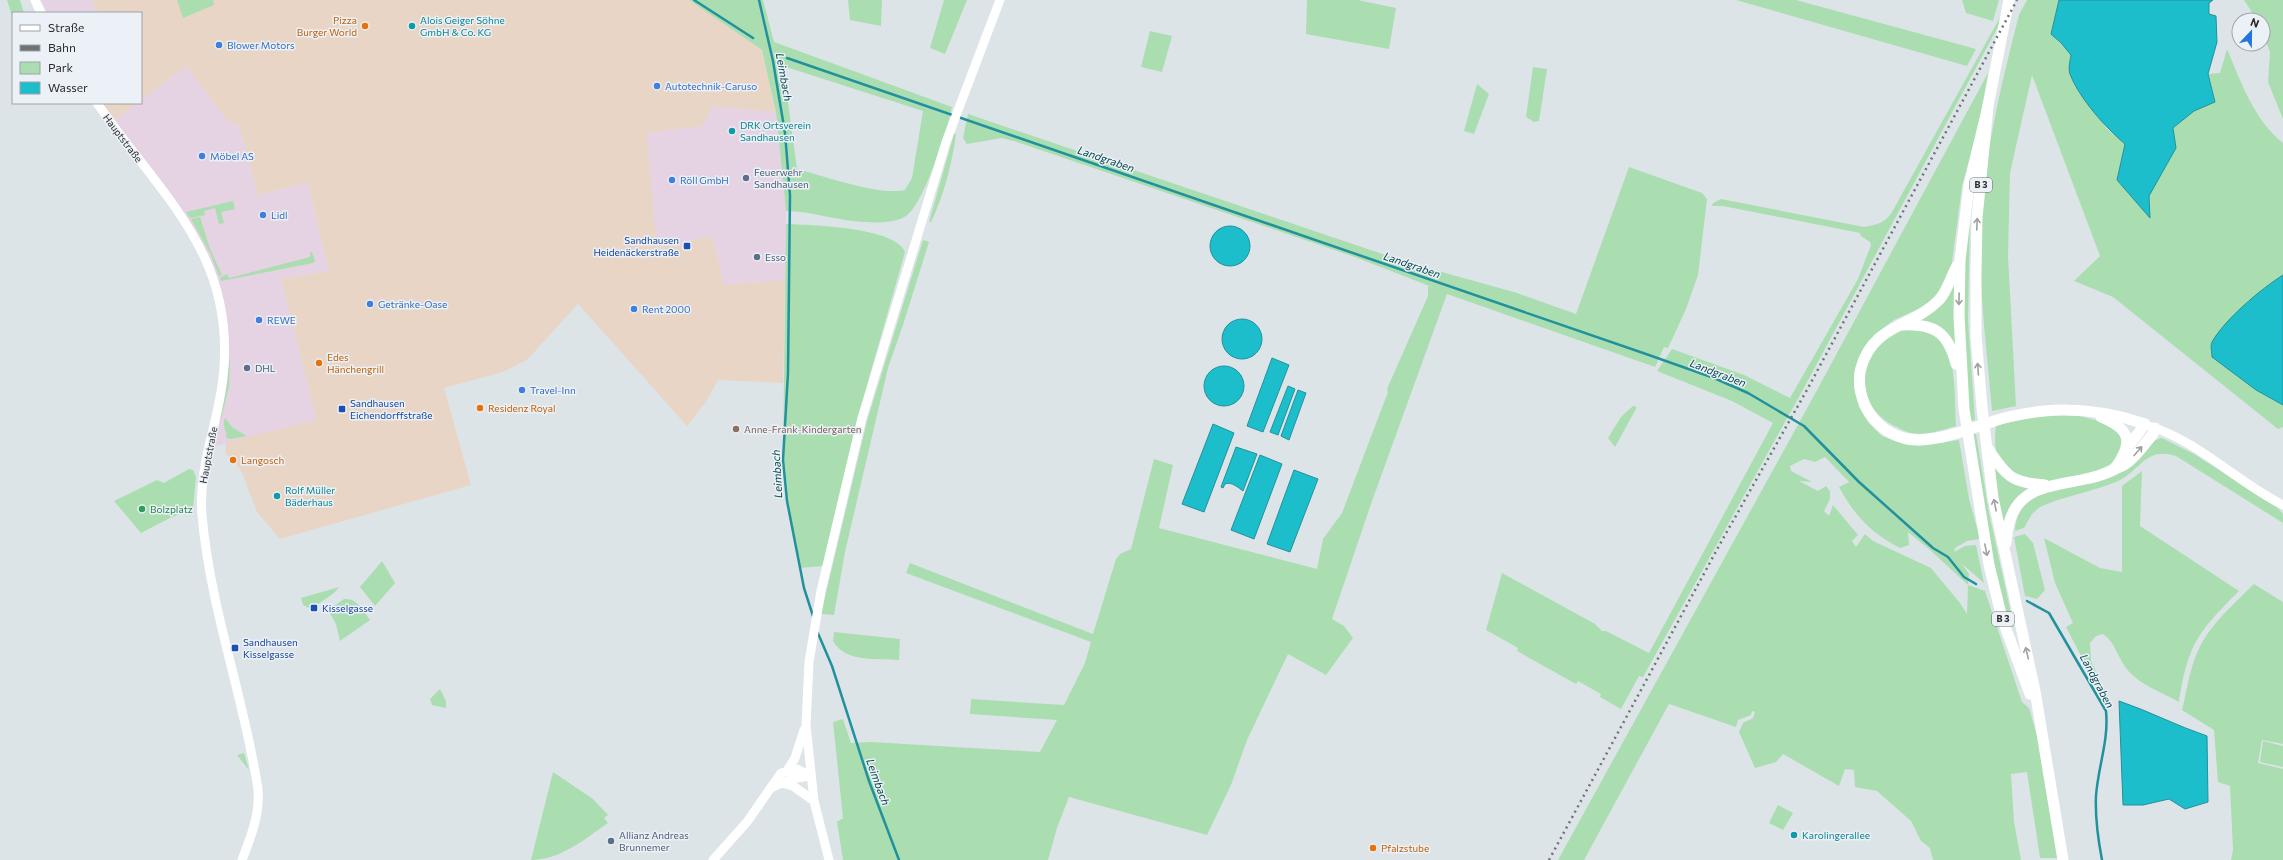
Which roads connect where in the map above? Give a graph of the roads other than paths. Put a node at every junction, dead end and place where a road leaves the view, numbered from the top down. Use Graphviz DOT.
graph roads {
  1 [pos="35,0"];
  2 [pos="1000,0"];
  3 [pos="2009,0"];
  4 [pos="41,12"];
  5 [pos="98,104"];
  6 [pos="1988,106"];
  7 [pos="1960,260"];
  8 [pos="1897,326"];
  9 [pos="1962,384"];
  10 [pos="2089,412"];
  11 [pos="2150,426"];
  12 [pos="1985,442"];
  13 [pos="2128,447"];
  14 [pos="2115,468"];
  15 [pos="2048,485"];
  16 [pos="2283,505"];
  17 [pos="2005,556"];
  18 [pos="2040,723"];
  19 [pos="806,725"];
  20 [pos="788,769"];
  21 [pos="810,776"];
  22 [pos="779,783"];
  23 [pos="768,790"];
  24 [pos="814,801"];
  25 [pos="242,860"];
  26 [pos="713,860"];
  27 [pos="829,860"];
  28 [pos="2063,860"];
  1 -- 4 [label="main road"];
  2 -- 19 [label="main road"];
  3 -- 6 [label="main road, B 3"];
  5 -- 25 [label="main road, Hauptstraße"];
  6 -- 7 [label="main road, B 3"];
  12 -- 6 [label="main road, B 3, one-way"];
  7 -- 8 [label="main road"];
  7 -- 9 [label="main road, B 3, one-way"];
  8 -- 9 [label="main road"];
  8 -- 10 [label="main road"];
  9 -- 18 [label="main road, B 3, one-way"];
  10 -- 11 [label="main road"];
  10 -- 13 [label="main road"];
  11 -- 13 [label="main road"];
  14 -- 11 [label="main road, one-way"];
  11 -- 16 [label="main road"];
  12 -- 15 [label="main road"];
  17 -- 12 [label="main road, B 3, one-way"];
  13 -- 14 [label="main road"];
  14 -- 15 [label="main road"];
  15 -- 17 [label="main road"];
  18 -- 17 [label="main road, B 3, one-way"];
  18 -- 28 [label="main road, B 3"];
  19 -- 20 [label="main road"];
  19 -- 21 [label="main road"];
  20 -- 21 [label="main road"];
  20 -- 23 [label="main road"];
  21 -- 22 [label="main road"];
  21 -- 24 [label="main road"];
  22 -- 23 [label="main road"];
  22 -- 24 [label="main road"];
  23 -- 26 [label="main road"];
  24 -- 27 [label="main road"];
}
